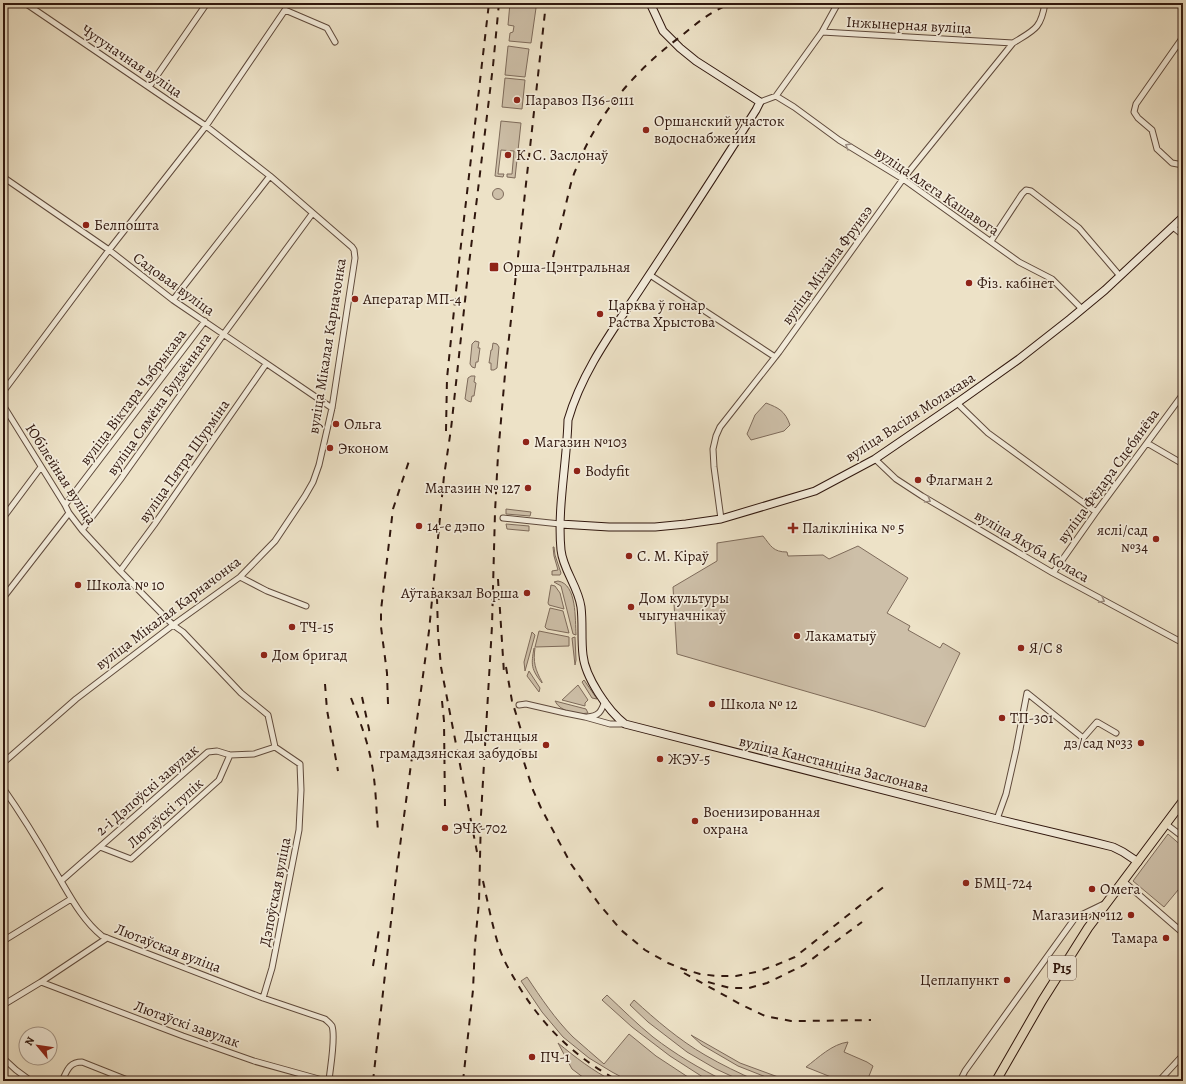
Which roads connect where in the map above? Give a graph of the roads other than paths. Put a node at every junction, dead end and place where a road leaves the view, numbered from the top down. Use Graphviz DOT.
graph roads {
  1 [pos="25,3"];
  2 [pos="207,3"];
  3 [pos="650,3"];
  4 [pos="838,3"];
  5 [pos="1045,3"];
  6 [pos="822,32"];
  7 [pos="1183,37"];
  8 [pos="335,42"];
  9 [pos="1013,43"];
  10 [pos="149,87"];
  11 [pos="776,96"];
  12 [pos="760,102"];
  13 [pos="206,126"];
  14 [pos="1183,165"];
  15 [pos="270,176"];
  16 [pos="4,179"];
  17 [pos="903,179"];
  18 [pos="312,214"];
  19 [pos="1183,217"];
  20 [pos="1173,227"];
  21 [pos="1183,234"];
  22 [pos="991,241"];
  23 [pos="352,247"];
  24 [pos="109,250"];
  25 [pos="650,275"];
  26 [pos="1120,276"];
  27 [pos="173,300"];
  28 [pos="1082,309"];
  29 [pos="205,321"];
  30 [pos="223,335"];
  31 [pos="775,357"];
  32 [pos="266,364"];
  33 [pos="3,392"];
  34 [pos="1183,394"];
  35 [pos="958,403"];
  36 [pos="3,405"];
  37 [pos="332,408"];
  38 [pos="1147,443"];
  39 [pos="875,459"];
  40 [pos="1183,464"];
  41 [pos="41,467"];
  42 [pos="65,506"];
  43 [pos="1096,512"];
  44 [pos="69,513"];
  45 [pos="3,518"];
  46 [pos="503,518"];
  47 [pos="722,519"];
  48 [pos="560,524"];
  49 [pos="82,530"];
  50 [pos="120,571"];
  51 [pos="1053,573"];
  52 [pos="240,577"];
  53 [pos="3,598"];
  54 [pos="306,606"];
  55 [pos="173,625"];
  56 [pos="1183,643"];
  57 [pos="605,701"];
  58 [pos="519,705"];
  59 [pos="585,717"];
  60 [pos="625,724"];
  61 [pos="1116,733"];
  62 [pos="275,747"];
  63 [pos="230,755"];
  64 [pos="3,763"];
  65 [pos="3,788"];
  66 [pos="1183,801"];
  67 [pos="997,819"];
  68 [pos="1166,824"];
  69 [pos="1183,837"];
  70 [pos="100,847"];
  71 [pos="1138,862"];
  72 [pos="61,881"];
  73 [pos="1123,881"];
  74 [pos="71,899"];
  75 [pos="1105,904"];
  76 [pos="1183,933"];
  77 [pos="107,938"];
  78 [pos="3,941"];
  79 [pos="41,982"];
  80 [pos="263,998"];
  81 [pos="3,1005"];
  82 [pos="1183,1055"];
  83 [pos="3,1058"];
  84 [pos="31,1081"];
  85 [pos="62,1081"];
  86 [pos="130,1081"];
  87 [pos="328,1081"];
  88 [pos="960,1081"];
  89 [pos="996,1081"];
  90 [pos="1159,1081"];
  1 -- 10 [label="street, Чугуначная вуліца"];
  2 -- 10 [label="street"];
  3 -- 12 [label="street"];
  4 -- 6 [label="street"];
  5 -- 9 [label="street"];
  6 -- 9 [label="street, Інжынерная вуліца"];
  6 -- 11 [label="street"];
  7 -- 14 [label="street"];
  8 -- 13 [label="street"];
  9 -- 17 [label="street, вуліца Міхаіла Фрунзэ"];
  10 -- 13 [label="street, Чугуначная вуліца"];
  11 -- 12 [label="street"];
  17 -- 11 [label="street, вуліца Алега Кашавога, one-way"];
  12 -- 25 [label="street"];
  13 -- 15 [label="street, Чугуначная вуліца"];
  13 -- 24 [label="street"];
  15 -- 18 [label="street, Чугуначная вуліца"];
  15 -- 27 [label="street"];
  16 -- 24 [label="street, Садовая вуліца"];
  17 -- 22 [label="street, вуліца Алега Кашавога"];
  17 -- 31 [label="street, вуліца Міхаіла Фрунзэ"];
  18 -- 23 [label="street, Чугуначная вуліца"];
  18 -- 30 [label="street, вуліца Сямёна Будзённага"];
  19 -- 20 [label="street, вуліца Васіля Молакава"];
  20 -- 21 [label="street"];
  20 -- 26 [label="street, вуліца Васіля Молакава"];
  22 -- 26 [label="street"];
  22 -- 28 [label="street, вуліца Алега Кашавога"];
  23 -- 37 [label="street, вуліца Мікалая Карначонка"];
  24 -- 27 [label="street, Садовая вуліца"];
  24 -- 33 [label="street"];
  25 -- 31 [label="street"];
  25 -- 48 [label="street"];
  26 -- 28 [label="street, вуліца Васіля Молакава"];
  27 -- 29 [label="street, Садовая вуліца"];
  28 -- 35 [label="street, вуліца Васіля Молакава"];
  29 -- 30 [label="street, Садовая вуліца"];
  29 -- 42 [label="street, вуліца Віктара Чэбрыкава"];
  30 -- 32 [label="street, Садовая вуліца"];
  30 -- 49 [label="street, вуліца Сямёна Будзённага"];
  31 -- 47 [label="street, вуліца Міхаіла Фрунзэ"];
  32 -- 37 [label="street, Садовая вуліца"];
  32 -- 50 [label="street, вуліца Пятра Шурміна"];
  34 -- 38 [label="street, вуліца Фёдара Сцебянёва"];
  35 -- 39 [label="street, вуліца Васіля Молакава"];
  35 -- 43 [label="street"];
  36 -- 41 [label="street, Юбілейная вуліца"];
  37 -- 52 [label="street, вуліца Мікалая Карначонка"];
  38 -- 40 [label="street"];
  38 -- 43 [label="street, вуліца Фёдара Сцебянёва"];
  39 -- 47 [label="street, вуліца Васіля Молакава"];
  39 -- 51 [label="street, вуліца Якуба Коласа, one-way"];
  41 -- 42 [label="street, Юбілейная вуліца"];
  41 -- 45 [label="street"];
  42 -- 44 [label="street, Юбілейная вуліца"];
  43 -- 51 [label="street, вуліца Фёдара Сцебянёва"];
  44 -- 49 [label="street, Юбілейная вуліца"];
  44 -- 53 [label="street"];
  46 -- 48 [label="street, вуліца Васіля Молакава"];
  47 -- 48 [label="street, вуліца Васіля Молакава"];
  48 -- 57 [label="street"];
  49 -- 50 [label="street, Юбілейная вуліца"];
  50 -- 55 [label="street, Юбілейная вуліца"];
  51 -- 56 [label="street, вуліца Якуба Коласа, one-way"];
  52 -- 54 [label="street"];
  52 -- 55 [label="street, вуліца Мікалая Карначонка"];
  55 -- 62 [label="street, Юбілейная вуліца"];
  55 -- 64 [label="street, вуліца Мікалая Карначонка"];
  57 -- 59 [label="street"];
  57 -- 60 [label="street"];
  58 -- 59 [label="street, вуліца Канстанціна Заслонава"];
  59 -- 60 [label="street, вуліца Канстанціна Заслонава"];
  60 -- 67 [label="street, вуліца Канстанціна Заслонава"];
  61 -- 67 [label="street"];
  62 -- 63 [label="street, 2-і Дэпоўскі завулак"];
  62 -- 80 [label="street, Дэпоўская вуліца"];
  63 -- 70 [label="street, 2-і Дэпоўскі завулак"];
  63 -- 70 [label="street, Лютаўскі тупік"];
  65 -- 72 [label="street, Лютаўская вуліца"];
  66 -- 68 [label="main road, Р15"];
  67 -- 71 [label="street, вуліца Канстанціна Заслонава"];
  68 -- 69 [label="street"];
  68 -- 71 [label="main road, Р15"];
  70 -- 72 [label="street, 2-і Дэпоўскі завулак"];
  71 -- 73 [label="main road, Р15"];
  72 -- 74 [label="street, Лютаўская вуліца"];
  73 -- 75 [label="main road, Р15"];
  73 -- 76 [label="street"];
  74 -- 77 [label="street, Лютаўская вуліца"];
  74 -- 78 [label="street"];
  75 -- 88 [label="street"];
  75 -- 89 [label="main road, Р15"];
  77 -- 79 [label="street"];
  77 -- 80 [label="street, Лютаўская вуліца"];
  79 -- 81 [label="street"];
  79 -- 87 [label="street, Лютаўскі завулак"];
  80 -- 87 [label="street, Лютаўская вуліца"];
  82 -- 90 [label="street"];
  83 -- 84 [label="street"];
  85 -- 86 [label="street"];
}
